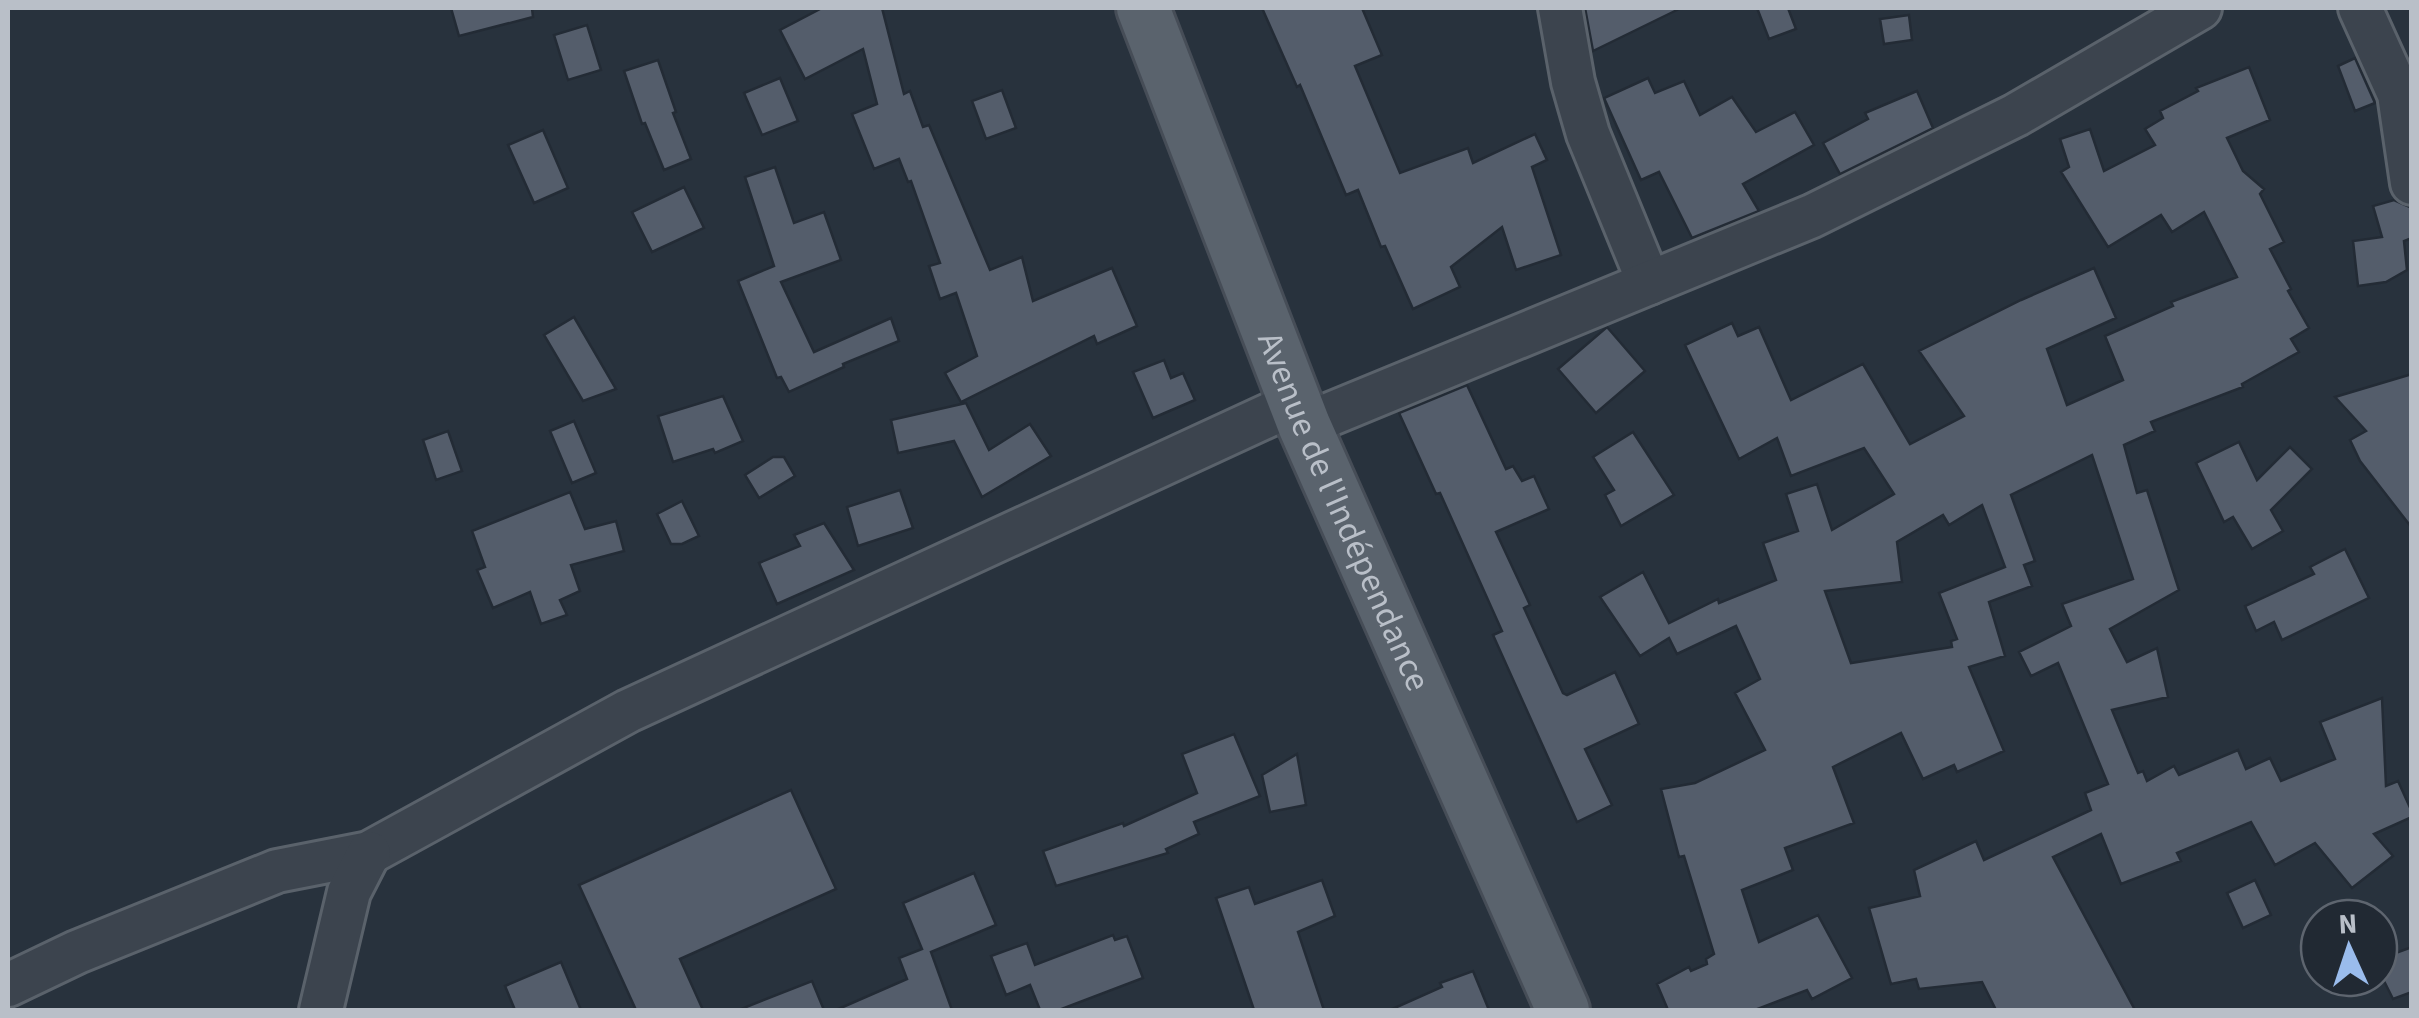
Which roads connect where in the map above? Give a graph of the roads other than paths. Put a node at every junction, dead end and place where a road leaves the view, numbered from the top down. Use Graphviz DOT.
graph roads {
  1 [pos="1143,8"];
  2 [pos="1560,8"];
  3 [pos="2200,8"];
  4 [pos="2360,8"];
  5 [pos="2412,183"];
  6 [pos="1649,283"];
  7 [pos="1299,414"];
  8 [pos="369,853"];
  9 [pos="8,985"];
  10 [pos="321,1010"];
  11 [pos="1563,1010"];
  1 -- 7 [label="main road, Avenue de l'Indépendance"];
  2 -- 6 [label="street"];
  3 -- 6 [label="street"];
  4 -- 5 [label="street"];
  6 -- 7 [label="street"];
  7 -- 8 [label="street"];
  7 -- 11 [label="main road, Avenue de l'Indépendance"];
  8 -- 9 [label="street"];
  8 -- 10 [label="street"];
}
